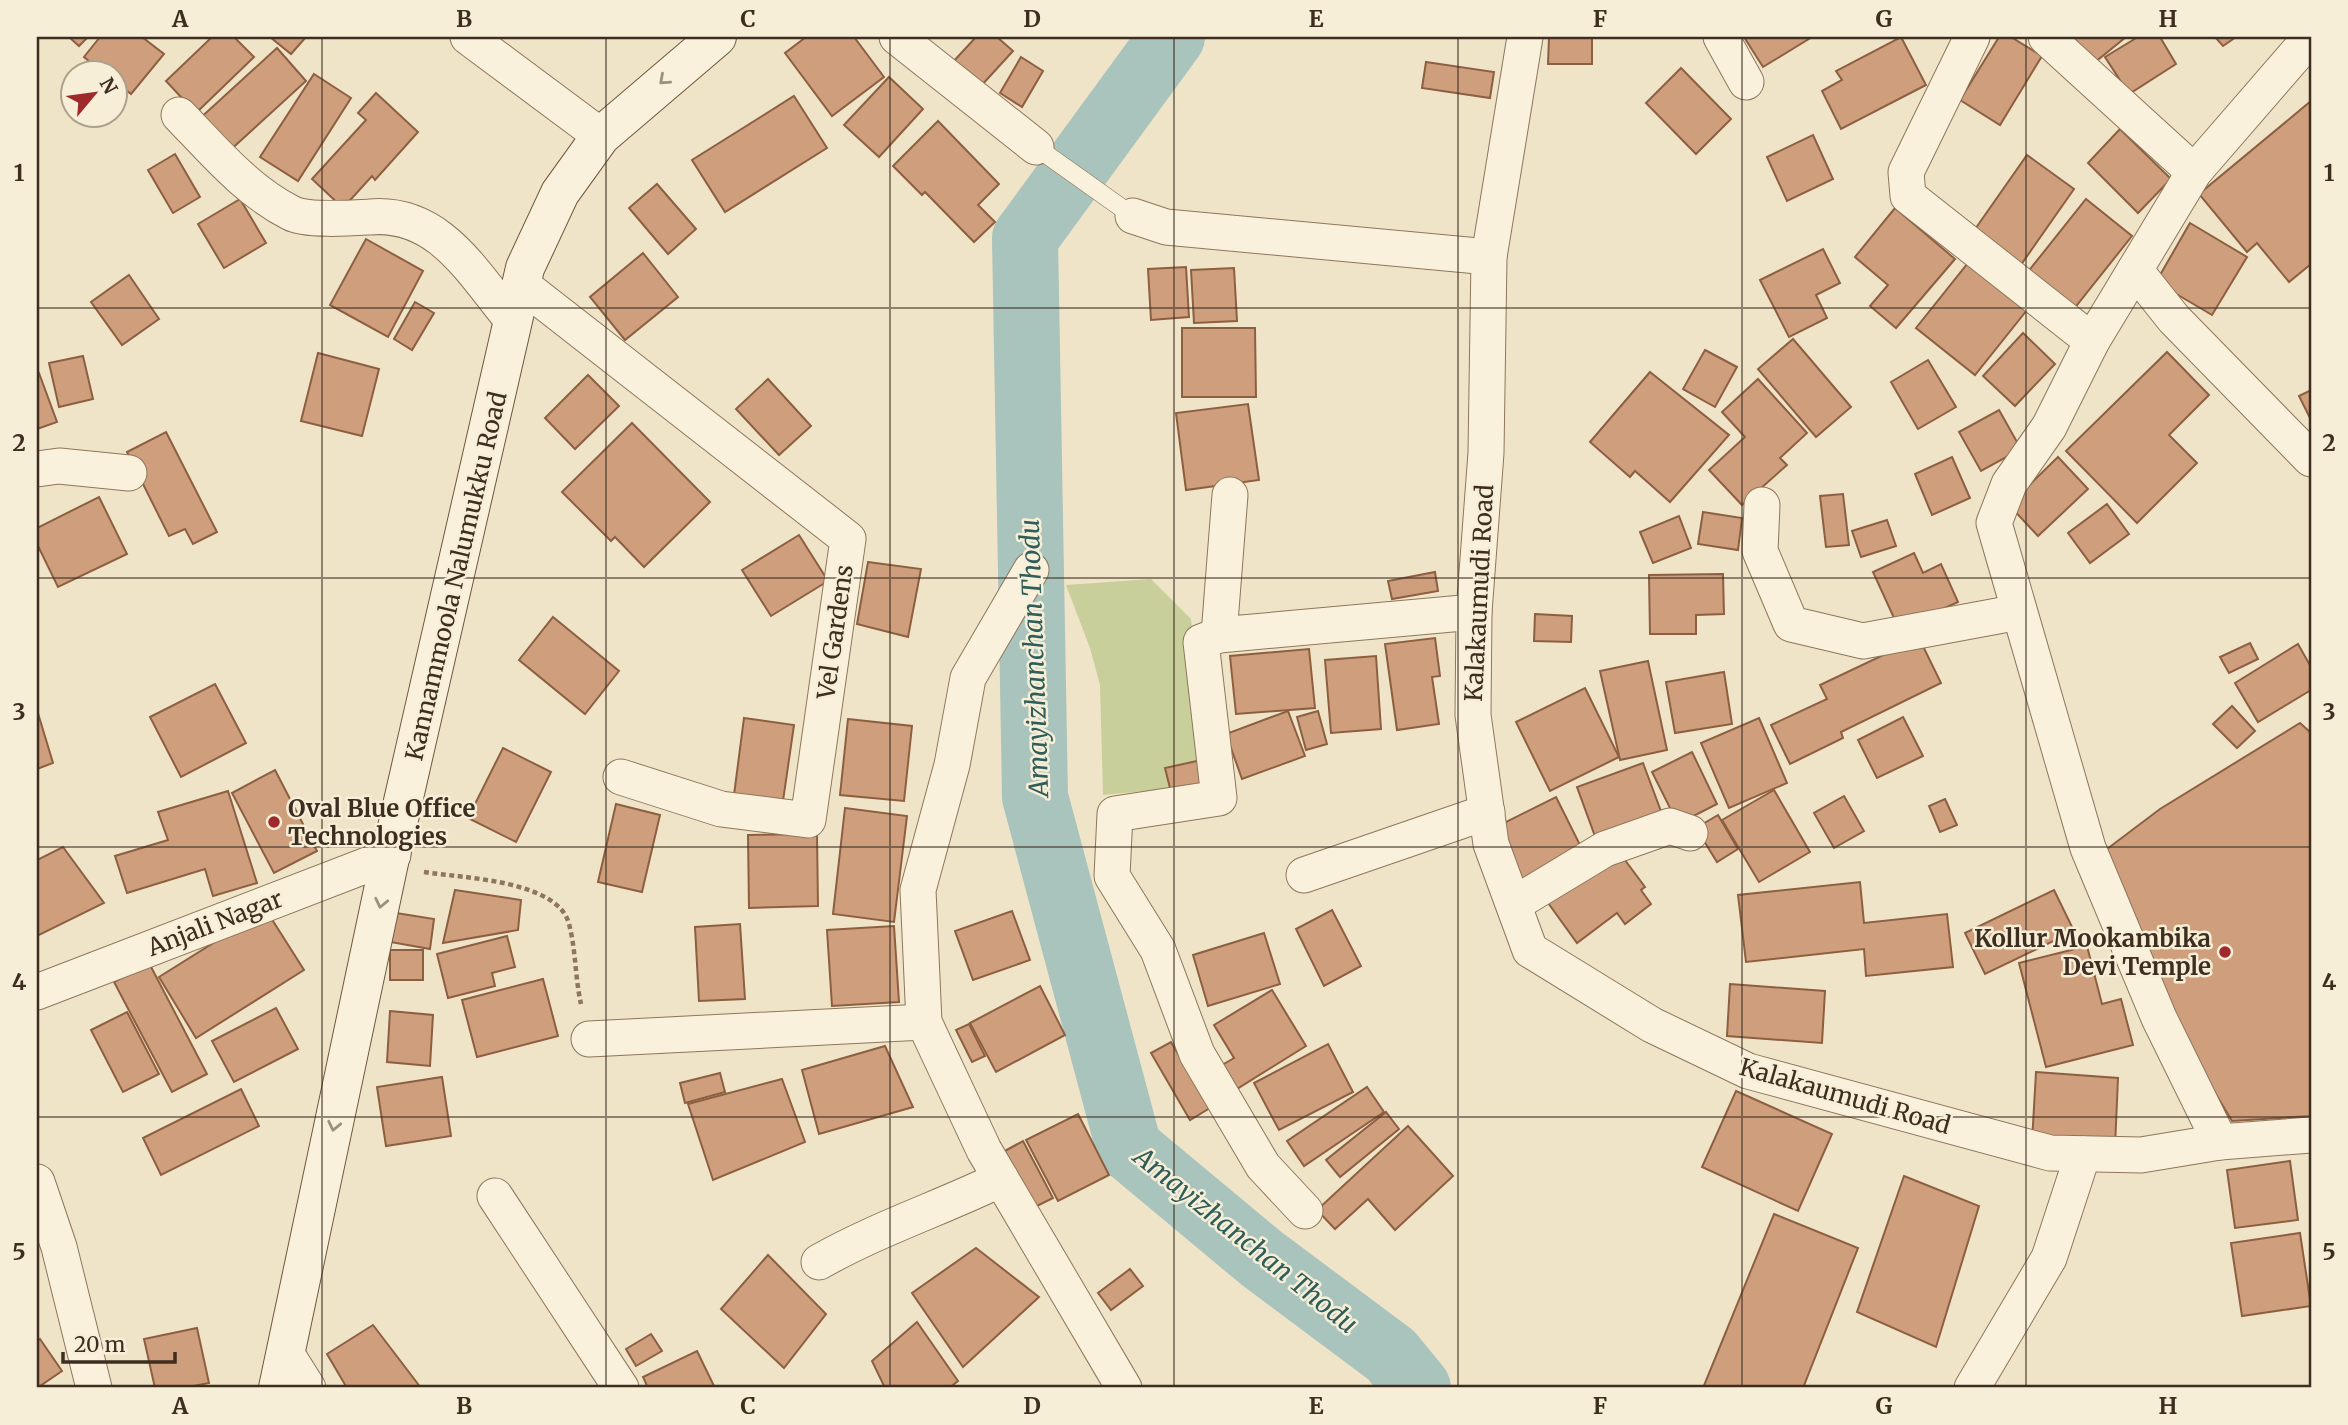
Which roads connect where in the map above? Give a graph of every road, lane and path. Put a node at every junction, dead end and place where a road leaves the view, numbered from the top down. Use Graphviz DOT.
graph roads {
  1 [pos="468,37"];
  2 [pos="717,37"];
  3 [pos="897,37"];
  4 [pos="1525,37"];
  5 [pos="1721,37"];
  6 [pos="1972,37"];
  7 [pos="2046,37"];
  8 [pos="2311,37"];
  9 [pos="1746,82"];
  10 [pos="179,115"];
  11 [pos="601,136"];
  12 [pos="1036,147"];
  13 [pos="2194,172"];
  14 [pos="1133,216"];
  15 [pos="1489,257"];
  16 [pos="2135,270"];
  17 [pos="522,284"];
  18 [pos="513,321"];
  19 [pos="2092,341"];
  20 [pos="2311,459"];
  21 [pos="37,468"];
  22 [pos="129,473"];
  23 [pos="1230,495"];
  24 [pos="1762,505"];
  25 [pos="1031,570"];
  26 [pos="1474,612"];
  27 [pos="2019,612"];
  28 [pos="1219,635"];
  29 [pos="621,777"];
  30 [pos="1487,812"];
  31 [pos="1690,833"];
  32 [pos="391,861"];
  33 [pos="1304,875"];
  34 [pos="1514,904"];
  35 [pos="37,992"];
  36 [pos="924,1022"];
  37 [pos="589,1039"];
  38 [pos="2311,1135"];
  39 [pos="2220,1142"];
  40 [pos="2083,1153"];
  41 [pos="1001,1179"];
  42 [pos="37,1182"];
  43 [pos="495,1196"];
  44 [pos="1305,1211"];
  45 [pos="819,1262"];
  46 [pos="282,1371"];
  47 [pos="94,1388"];
  48 [pos="308,1388"];
  49 [pos="621,1388"];
  50 [pos="1124,1388"];
  51 [pos="1972,1388"];
  1 -- 11 [label="street"];
  2 -- 11 [label="main road, Kannammoola Nalumukku Road, one-way"];
  3 -- 12 [label="street"];
  4 -- 15 [label="street, Kalakaumudi Road"];
  5 -- 9 [label="street"];
  6 -- 19 [label="street"];
  7 -- 13 [label="street"];
  8 -- 13 [label="street"];
  10 -- 18 [label="street"];
  11 -- 17 [label="main road, Kannammoola Nalumukku Road"];
  12 -- 14 [label="lane"];
  13 -- 16 [label="street"];
  14 -- 15 [label="street"];
  15 -- 26 [label="street, Kalakaumudi Road"];
  16 -- 19 [label="street"];
  16 -- 20 [label="street"];
  17 -- 18 [label="main road, Kannammoola Nalumukku Road"];
  17 -- 29 [label="street, Vel Gardens"];
  18 -- 32 [label="main road, Kannammoola Nalumukku Road"];
  19 -- 27 [label="street"];
  21 -- 22 [label="street"];
  23 -- 28 [label="street"];
  24 -- 27 [label="street"];
  25 -- 36 [label="street"];
  26 -- 28 [label="street"];
  26 -- 30 [label="street, Kalakaumudi Road"];
  27 -- 39 [label="street"];
  28 -- 44 [label="street"];
  30 -- 33 [label="street"];
  30 -- 34 [label="street, Kalakaumudi Road"];
  31 -- 34 [label="street"];
  32 -- 35 [label="street, Anjali Nagar"];
  32 -- 37 [label="path"];
  32 -- 46 [label="main road, Kannammoola Nalumukku Road, one-way"];
  34 -- 40 [label="street, Kalakaumudi Road"];
  36 -- 37 [label="street"];
  36 -- 41 [label="street"];
  38 -- 39 [label="street, Kalakaumudi Road"];
  39 -- 40 [label="street, Kalakaumudi Road"];
  40 -- 51 [label="street"];
  41 -- 45 [label="street"];
  41 -- 50 [label="street"];
  42 -- 47 [label="street"];
  43 -- 49 [label="street"];
  46 -- 48 [label="street"];
}
